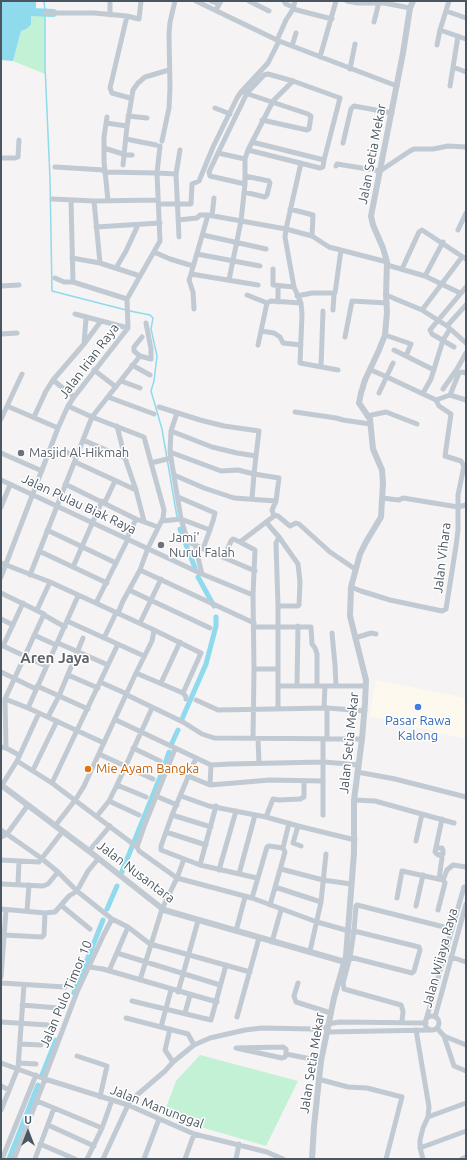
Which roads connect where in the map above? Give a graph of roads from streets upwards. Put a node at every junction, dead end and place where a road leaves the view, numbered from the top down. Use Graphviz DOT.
graph roads {
  1 [pos="110,1"];
  2 [pos="141,1"];
  3 [pos="175,1"];
  4 [pos="196,1"];
  5 [pos="249,1"];
  6 [pos="284,1"];
  7 [pos="295,1"];
  8 [pos="336,1"];
  9 [pos="347,1"];
  10 [pos="413,1"];
  11 [pos="450,1"];
  12 [pos="216,2"];
  13 [pos="379,2"];
  14 [pos="259,3"];
  15 [pos="293,8"];
  16 [pos="410,8"];
  17 [pos="216,10"];
  18 [pos="269,11"];
  19 [pos="446,11"];
  20 [pos="45,13"];
  21 [pos="110,15"];
  22 [pos="127,16"];
  23 [pos="466,18"];
  24 [pos="332,20"];
  25 [pos="374,22"];
  26 [pos="440,30"];
  27 [pos="296,33"];
  28 [pos="458,36"];
  29 [pos="466,39"];
  30 [pos="278,40"];
  31 [pos="355,44"];
  32 [pos="437,45"];
  33 [pos="292,46"];
  34 [pos="320,57"];
  35 [pos="453,67"];
  36 [pos="350,69"];
  37 [pos="169,70"];
  38 [pos="466,72"];
  39 [pos="293,81"];
  40 [pos="397,86"];
  41 [pos="450,86"];
  42 [pos="244,92"];
  43 [pos="130,98"];
  44 [pos="273,101"];
  45 [pos="215,108"];
  46 [pos="392,113"];
  47 [pos="230,114"];
  48 [pos="128,116"];
  49 [pos="107,117"];
  50 [pos="147,118"];
  51 [pos="262,120"];
  52 [pos="106,123"];
  53 [pos="127,126"];
  54 [pos="126,139"];
  55 [pos="19,140"];
  56 [pos="252,142"];
  57 [pos="343,143"];
  58 [pos="159,144"];
  59 [pos="272,146"];
  60 [pos="466,147"];
  61 [pos="104,148"];
  62 [pos="281,148"];
  63 [pos="180,150"];
  64 [pos="248,150"];
  65 [pos="218,153"];
  66 [pos="124,154"];
  67 [pos="270,155"];
  68 [pos="132,156"];
  69 [pos="279,157"];
  70 [pos="1,158"];
  71 [pos="245,159"];
  72 [pos="324,160"];
  73 [pos="301,163"];
  74 [pos="123,165"];
  75 [pos="336,166"];
  76 [pos="55,167"];
  77 [pos="104,171"];
  78 [pos="380,171"];
  79 [pos="157,173"];
  80 [pos="176,174"];
  81 [pos="245,176"];
  82 [pos="245,184"];
  83 [pos="244,192"];
  84 [pos="214,198"];
  85 [pos="52,199"];
  86 [pos="71,201"];
  87 [pos="94,201"];
  88 [pos="108,201"];
  89 [pos="159,202"];
  90 [pos="177,203"];
  91 [pos="290,209"];
  92 [pos="466,213"];
  93 [pos="210,216"];
  94 [pos="178,220"];
  95 [pos="241,221"];
  96 [pos="465,221"];
  97 [pos="160,223"];
  98 [pos="138,225"];
  99 [pos="96,227"];
  100 [pos="286,229"];
  101 [pos="458,230"];
  102 [pos="203,235"];
  103 [pos="312,236"];
  104 [pos="178,237"];
  105 [pos="237,242"];
  106 [pos="443,242"];
  107 [pos="266,249"];
  108 [pos="341,250"];
  109 [pos="154,252"];
  110 [pos="198,254"];
  111 [pos="72,258"];
  112 [pos="464,258"];
  113 [pos="232,261"];
  114 [pos="100,263"];
  115 [pos="387,264"];
  116 [pos="193,266"];
  117 [pos="260,266"];
  118 [pos="116,268"];
  119 [pos="274,269"];
  120 [pos="402,269"];
  121 [pos="192,274"];
  122 [pos="140,276"];
  123 [pos="425,276"];
  124 [pos="55,278"];
  125 [pos="229,280"];
  126 [pos="73,282"];
  127 [pos="442,284"];
  128 [pos="19,285"];
  129 [pos="258,285"];
  130 [pos="1,286"];
  131 [pos="278,286"];
  132 [pos="294,287"];
  133 [pos="466,287"];
  134 [pos="460,293"];
  135 [pos="334,294"];
  136 [pos="247,295"];
  137 [pos="386,295"];
  138 [pos="297,296"];
  139 [pos="127,299"];
  140 [pos="278,302"];
  141 [pos="267,303"];
  142 [pos="300,303"];
  143 [pos="387,303"];
  144 [pos="466,306"];
  145 [pos="194,309"];
  146 [pos="333,310"];
  147 [pos="422,310"];
  148 [pos="323,311"];
  149 [pos="75,314"];
  150 [pos="86,318"];
  151 [pos="438,320"];
  152 [pos="101,321"];
  153 [pos="146,323"];
  154 [pos="128,328"];
  155 [pos="449,328"];
  156 [pos="261,331"];
  157 [pos="17,333"];
  158 [pos="1,334"];
  159 [pos="385,335"];
  160 [pos="142,337"];
  161 [pos="344,337"];
  162 [pos="443,340"];
  163 [pos="466,343"];
  164 [pos="84,344"];
  165 [pos="258,345"];
  166 [pos="301,345"];
  167 [pos="454,346"];
  168 [pos="394,350"];
  169 [pos="466,353"];
  170 [pos="140,356"];
  171 [pos="406,356"];
  172 [pos="393,363"];
  173 [pos="132,366"];
  174 [pos="321,367"];
  175 [pos="94,370"];
  176 [pos="338,370"];
  177 [pos="371,370"];
  178 [pos="434,370"];
  179 [pos="466,373"];
  180 [pos="22,374"];
  181 [pos="150,375"];
  182 [pos="387,376"];
  183 [pos="53,380"];
  184 [pos="121,381"];
  185 [pos="116,386"];
  186 [pos="140,388"];
  187 [pos="443,389"];
  188 [pos="379,393"];
  189 [pos="423,393"];
  190 [pos="450,395"];
  191 [pos="74,397"];
  192 [pos="108,398"];
  193 [pos="436,400"];
  194 [pos="466,400"];
  195 [pos="7,406"];
  196 [pos="68,406"];
  197 [pos="159,407"];
  198 [pos="295,412"];
  199 [pos="177,413"];
  200 [pos="154,414"];
  201 [pos="367,416"];
  202 [pos="34,417"];
  203 [pos="92,417"];
  204 [pos="1,419"];
  205 [pos="370,424"];
  206 [pos="417,424"];
  207 [pos="116,426"];
  208 [pos="58,428"];
  209 [pos="171,431"];
  210 [pos="83,440"];
  211 [pos="66,452"];
  212 [pos="170,452"];
  213 [pos="1,453"];
  214 [pos="256,456"];
  215 [pos="125,458"];
  216 [pos="76,459"];
  217 [pos="168,459"];
  218 [pos="151,463"];
  219 [pos="42,471"];
  220 [pos="254,474"];
  221 [pos="174,475"];
  222 [pos="1,480"];
  223 [pos="115,481"];
  224 [pos="65,484"];
  225 [pos="10,485"];
  226 [pos="136,490"];
  227 [pos="33,496"];
  228 [pos="178,497"];
  229 [pos="382,498"];
  230 [pos="252,499"];
  231 [pos="104,502"];
  232 [pos="276,502"];
  233 [pos="466,505"];
  234 [pos="56,506"];
  235 [pos="1,507"];
  236 [pos="458,507"];
  237 [pos="274,515"];
  238 [pos="136,519"];
  239 [pos="178,520"];
  240 [pos="144,521"];
  241 [pos="162,521"];
  242 [pos="266,522"];
  243 [pos="92,523"];
  244 [pos="158,527"];
  245 [pos="47,530"];
  246 [pos="210,530"];
  247 [pos="279,537"];
  248 [pos="127,538"];
  249 [pos="240,542"];
  250 [pos="195,546"];
  251 [pos="82,547"];
  252 [pos="148,548"];
  253 [pos="203,549"];
  254 [pos="39,551"];
  255 [pos="224,558"];
  256 [pos="116,563"];
  257 [pos="3,564"];
  258 [pos="73,567"];
  259 [pos="355,569"];
  260 [pos="140,570"];
  261 [pos="255,571"];
  262 [pos="201,573"];
  263 [pos="30,575"];
  264 [pos="1,577"];
  265 [pos="161,580"];
  266 [pos="50,582"];
  267 [pos="107,583"];
  268 [pos="351,587"];
  269 [pos="129,590"];
  270 [pos="1,593"];
  271 [pos="253,595"];
  272 [pos="78,596"];
  273 [pos="151,601"];
  274 [pos="23,603"];
  275 [pos="96,603"];
  276 [pos="278,606"];
  277 [pos="37,610"];
  278 [pos="117,613"];
  279 [pos="44,615"];
  280 [pos="1,619"];
  281 [pos="67,621"];
  282 [pos="140,623"];
  283 [pos="13,625"];
  284 [pos="254,625"];
  285 [pos="278,626"];
  286 [pos="298,626"];
  287 [pos="65,627"];
  288 [pos="210,628"];
  289 [pos="152,629"];
  290 [pos="332,633"];
  291 [pos="376,634"];
  292 [pos="34,635"];
  293 [pos="83,638"];
  294 [pos="104,638"];
  295 [pos="355,638"];
  296 [pos="180,642"];
  297 [pos="57,644"];
  298 [pos="118,644"];
  299 [pos="2,646"];
  300 [pos="77,652"];
  301 [pos="24,656"];
  302 [pos="144,656"];
  303 [pos="108,665"];
  304 [pos="46,666"];
  305 [pos="254,669"];
  306 [pos="278,669"];
  307 [pos="1,672"];
  308 [pos="136,673"];
  309 [pos="68,675"];
  310 [pos="14,678"];
  311 [pos="161,683"];
  312 [pos="99,685"];
  313 [pos="278,686"];
  314 [pos="297,686"];
  315 [pos="317,686"];
  316 [pos="325,686"];
  317 [pos="336,686"];
  318 [pos="365,686"];
  319 [pos="37,687"];
  320 [pos="183,693"];
  321 [pos="127,695"];
  322 [pos="59,696"];
  323 [pos="5,698"];
  324 [pos="186,699"];
  325 [pos="196,700"];
  326 [pos="28,708"];
  327 [pos="152,708"];
  328 [pos="326,708"];
  329 [pos="254,709"];
  330 [pos="278,709"];
  331 [pos="88,710"];
  332 [pos="365,711"];
  333 [pos="39,713"];
  334 [pos="48,716"];
  335 [pos="116,720"];
  336 [pos="57,721"];
  337 [pos="78,731"];
  338 [pos="141,732"];
  339 [pos="256,738"];
  340 [pos="325,739"];
  341 [pos="362,739"];
  342 [pos="104,743"];
  343 [pos="3,747"];
  344 [pos="172,747"];
  345 [pos="133,748"];
  346 [pos="99,754"];
  347 [pos="19,755"];
  348 [pos="196,758"];
  349 [pos="160,760"];
  350 [pos="17,761"];
  351 [pos="324,762"];
  352 [pos="259,763"];
  353 [pos="210,766"];
  354 [pos="125,767"];
  355 [pos="358,768"];
  356 [pos="33,770"];
  357 [pos="188,776"];
  358 [pos="154,779"];
  359 [pos="323,780"];
  360 [pos="304,781"];
  361 [pos="52,782"];
  362 [pos="1,785"];
  363 [pos="117,785"];
  364 [pos="210,785"];
  365 [pos="156,796"];
  366 [pos="181,796"];
  367 [pos="146,797"];
  368 [pos="466,797"];
  369 [pos="76,799"];
  370 [pos="354,800"];
  371 [pos="109,801"];
  372 [pos="28,805"];
  373 [pos="177,805"];
  374 [pos="216,806"];
  375 [pos="236,811"];
  376 [pos="422,814"];
  377 [pos="254,815"];
  378 [pos="323,815"];
  379 [pos="97,816"];
  380 [pos="139,816"];
  381 [pos="172,816"];
  382 [pos="266,817"];
  383 [pos="442,819"];
  384 [pos="454,823"];
  385 [pos="289,824"];
  386 [pos="55,826"];
  387 [pos="110,826"];
  388 [pos="298,826"];
  389 [pos="211,827"];
  390 [pos="1,830"];
  391 [pos="63,831"];
  392 [pos="166,832"];
  393 [pos="6,834"];
  394 [pos="1,837"];
  395 [pos="355,840"];
  396 [pos="416,841"];
  397 [pos="134,845"];
  398 [pos="206,845"];
  399 [pos="301,846"];
  400 [pos="283,848"];
  401 [pos="89,851"];
  402 [pos="326,854"];
  403 [pos="42,858"];
  404 [pos="98,858"];
  405 [pos="184,859"];
  406 [pos="1,860"];
  407 [pos="19,861"];
  408 [pos="200,865"];
  409 [pos="441,868"];
  410 [pos="466,868"];
  411 [pos="281,869"];
  412 [pos="219,870"];
  413 [pos="447,870"];
  414 [pos="58,872"];
  415 [pos="238,874"];
  416 [pos="423,875"];
  417 [pos="178,878"];
  418 [pos="257,878"];
  419 [pos="441,879"];
  420 [pos="323,880"];
  421 [pos="1,884"];
  422 [pos="18,884"];
  423 [pos="352,884"];
  424 [pos="29,885"];
  425 [pos="464,887"];
  426 [pos="276,888"];
  427 [pos="77,892"];
  428 [pos="245,897"];
  429 [pos="252,898"];
  430 [pos="397,898"];
  431 [pos="321,902"];
  432 [pos="466,904"];
  433 [pos="270,905"];
  434 [pos="62,906"];
  435 [pos="416,906"];
  436 [pos="162,909"];
  437 [pos="4,910"];
  438 [pos="282,910"];
  439 [pos="438,910"];
  440 [pos="27,911"];
  441 [pos="45,913"];
  442 [pos="110,917"];
  443 [pos="198,921"];
  444 [pos="317,922"];
  445 [pos="128,927"];
  446 [pos="90,929"];
  447 [pos="452,929"];
  448 [pos="236,931"];
  449 [pos="352,931"];
  450 [pos="4,935"];
  451 [pos="259,938"];
  452 [pos="272,942"];
  453 [pos="2,943"];
  454 [pos="150,944"];
  455 [pos="310,952"];
  456 [pos="117,953"];
  457 [pos="189,955"];
  458 [pos="350,957"];
  459 [pos="451,957"];
  460 [pos="145,962"];
  461 [pos="345,962"];
  462 [pos="466,962"];
  463 [pos="226,965"];
  464 [pos="89,967"];
  465 [pos="109,971"];
  466 [pos="250,972"];
  467 [pos="183,974"];
  468 [pos="1,977"];
  469 [pos="140,980"];
  470 [pos="1,983"];
  471 [pos="298,983"];
  472 [pos="24,985"];
  473 [pos="220,985"];
  474 [pos="65,987"];
  475 [pos="171,990"];
  476 [pos="178,992"];
  477 [pos="190,995"];
  478 [pos="132,1001"];
  479 [pos="216,1002"];
  480 [pos="22,1005"];
  481 [pos="58,1008"];
  482 [pos="166,1009"];
  483 [pos="185,1013"];
  484 [pos="331,1013"];
  485 [pos="237,1017"];
  486 [pos="435,1017"];
  487 [pos="126,1018"];
  488 [pos="426,1021"];
  489 [pos="1,1022"];
  490 [pos="402,1022"];
  491 [pos="21,1023"];
  492 [pos="48,1025"];
  493 [pos="162,1027"];
  494 [pos="328,1028"];
  495 [pos="437,1028"];
  496 [pos="170,1029"];
  497 [pos="416,1030"];
  498 [pos="430,1030"];
  499 [pos="444,1036"];
  500 [pos="20,1044"];
  501 [pos="466,1044"];
  502 [pos="41,1045"];
  503 [pos="194,1045"];
  504 [pos="286,1054"];
  505 [pos="77,1056"];
  506 [pos="321,1061"];
  507 [pos="173,1062"];
  508 [pos="1,1063"];
  509 [pos="36,1064"];
  510 [pos="18,1065"];
  511 [pos="466,1071"];
  512 [pos="41,1077"];
  513 [pos="318,1079"];
  514 [pos="1,1086"];
  515 [pos="9,1090"];
  516 [pos="100,1097"];
  517 [pos="112,1100"];
  518 [pos="37,1101"];
  519 [pos="466,1103"];
  520 [pos="128,1105"];
  521 [pos="54,1108"];
  522 [pos="1,1110"];
  523 [pos="428,1117"];
  524 [pos="159,1119"];
  525 [pos="48,1125"];
  526 [pos="102,1128"];
  527 [pos="466,1131"];
  528 [pos="194,1134"];
  529 [pos="40,1144"];
  530 [pos="239,1144"];
  531 [pos="94,1146"];
  532 [pos="420,1148"];
  533 [pos="466,1158"];
  534 [pos="2,1159"];
  535 [pos="14,1159"];
  536 [pos="34,1159"];
  537 [pos="75,1159"];
  538 [pos="87,1159"];
  539 [pos="103,1159"];
  540 [pos="144,1159"];
  541 [pos="185,1159"];
  542 [pos="236,1159"];
  543 [pos="283,1159"];
  544 [pos="312,1159"];
  545 [pos="386,1159"];
  546 [pos="423,1159"];
  547 [pos="462,1159"];
  1 -- 21 [label="street"];
  2 -- 22 [label="street"];
  3 -- 37 [label="street"];
  4 -- 17 [label="street"];
  5 -- 14 [label="street"];
  6 -- 15 [label="street"];
  7 -- 15 [label="street"];
  8 -- 24 [label="street"];
  9 -- 13 [label="street"];
  10 -- 16 [label="street, Jalan Setia Mekar"];
  11 -- 19 [label="street"];
  12 -- 17 [label="street"];
  13 -- 16 [label="street"];
  13 -- 25 [label="street"];
  14 -- 18 [label="street"];
  15 -- 24 [label="street"];
  15 -- 30 [label="street"];
  16 -- 40 [label="street, Jalan Setia Mekar"];
  17 -- 30 [label="street"];
  19 -- 23 [label="street"];
  19 -- 26 [label="street"];
  20 -- 21 [label="street"];
  21 -- 22 [label="street"];
  22 -- 43 [label="street"];
  24 -- 34 [label="street"];
  26 -- 28 [label="street"];
  26 -- 32 [label="street"];
  27 -- 33 [label="street"];
  28 -- 29 [label="street"];
  28 -- 35 [label="street"];
  30 -- 33 [label="street"];
  30 -- 42 [label="street"];
  31 -- 36 [label="street"];
  33 -- 34 [label="street"];
  34 -- 36 [label="street"];
  35 -- 38 [label="street"];
  35 -- 41 [label="street"];
  36 -- 40 [label="street"];
  37 -- 43 [label="street"];
  37 -- 58 [label="street"];
  39 -- 42 [label="street"];
  39 -- 44 [label="street"];
  39 -- 72 [label="street"];
  40 -- 46 [label="street, Jalan Setia Mekar"];
  42 -- 44 [label="street"];
  42 -- 47 [label="street"];
  42 -- 65 [label="street"];
  43 -- 48 [label="street"];
  44 -- 51 [label="street"];
  44 -- 51 [label="street"];
  45 -- 47 [label="street"];
  46 -- 57 [label="street"];
  46 -- 78 [label="street, Jalan Setia Mekar"];
  47 -- 90 [label="street"];
  48 -- 50 [label="street"];
  48 -- 53 [label="street"];
  49 -- 52 [label="street"];
  51 -- 56 [label="street"];
  52 -- 53 [label="street"];
  52 -- 61 [label="street"];
  53 -- 54 [label="street"];
  54 -- 58 [label="street"];
  54 -- 66 [label="street"];
  55 -- 70 [label="street"];
  56 -- 59 [label="street"];
  56 -- 64 [label="street"];
  58 -- 79 [label="street"];
  59 -- 62 [label="street"];
  59 -- 67 [label="street"];
  60 -- 78 [label="street"];
  61 -- 66 [label="street"];
  61 -- 77 [label="street"];
  62 -- 69 [label="street"];
  62 -- 72 [label="street"];
  63 -- 80 [label="street"];
  64 -- 67 [label="street"];
  64 -- 71 [label="street"];
  65 -- 71 [label="street"];
  65 -- 82 [label="street"];
  66 -- 68 [label="street"];
  66 -- 74 [label="street"];
  67 -- 69 [label="street"];
  69 -- 73 [label="street"];
  71 -- 81 [label="street"];
  72 -- 73 [label="street"];
  73 -- 91 [label="street"];
  75 -- 78 [label="street"];
  76 -- 77 [label="street"];
  77 -- 79 [label="street"];
  77 -- 88 [label="street"];
  78 -- 115 [label="street, Jalan Setia Mekar"];
  79 -- 80 [label="street"];
  79 -- 89 [label="street"];
  80 -- 90 [label="street"];
  81 -- 82 [label="street"];
  81 -- 83 [label="street"];
  82 -- 83 [label="street"];
  83 -- 95 [label="street"];
  84 -- 93 [label="street"];
  85 -- 86 [label="street"];
  86 -- 87 [label="street"];
  86 -- 111 [label="street"];
  87 -- 88 [label="street"];
  87 -- 99 [label="street"];
  88 -- 89 [label="street"];
  89 -- 90 [label="street"];
  89 -- 97 [label="street"];
  90 -- 94 [label="street"];
  91 -- 100 [label="street"];
  91 -- 103 [label="street"];
  92 -- 96 [label="street"];
  93 -- 94 [label="street"];
  93 -- 95 [label="street"];
  93 -- 102 [label="street"];
  94 -- 104 [label="street"];
  95 -- 100 [label="street"];
  95 -- 105 [label="street"];
  96 -- 101 [label="street"];
  97 -- 98 [label="street"];
  97 -- 109 [label="street"];
  98 -- 99 [label="street"];
  98 -- 118 [label="street"];
  99 -- 114 [label="street"];
  100 -- 103 [label="street"];
  100 -- 132 [label="street"];
  102 -- 105 [label="street"];
  102 -- 110 [label="street"];
  103 -- 108 [label="street"];
  105 -- 107 [label="street"];
  105 -- 113 [label="street"];
  106 -- 112 [label="street"];
  106 -- 120 [label="street"];
  106 -- 123 [label="street"];
  108 -- 115 [label="street"];
  108 -- 135 [label="street"];
  109 -- 116 [label="street"];
  109 -- 122 [label="street"];
  110 -- 113 [label="street"];
  110 -- 116 [label="street"];
  111 -- 114 [label="street"];
  111 -- 126 [label="street"];
  112 -- 127 [label="street"];
  113 -- 117 [label="street"];
  113 -- 125 [label="street"];
  114 -- 118 [label="street"];
  115 -- 120 [label="street"];
  115 -- 137 [label="street, Jalan Setia Mekar"];
  116 -- 121 [label="street"];
  118 -- 122 [label="street"];
  119 -- 131 [label="street"];
  120 -- 123 [label="street"];
  121 -- 125 [label="street"];
  121 -- 145 [label="street"];
  122 -- 139 [label="street"];
  123 -- 127 [label="street"];
  124 -- 126 [label="street"];
  125 -- 129 [label="street"];
  126 -- 139 [label="street"];
  127 -- 134 [label="street"];
  127 -- 147 [label="street"];
  128 -- 130 [label="street"];
  131 -- 132 [label="street"];
  131 -- 140 [label="street"];
  132 -- 138 [label="street"];
  133 -- 134 [label="street"];
  134 -- 151 [label="street"];
  135 -- 138 [label="street"];
  135 -- 146 [label="street"];
  136 -- 141 [label="street"];
  137 -- 143 [label="street, Jalan Setia Mekar"];
  137 -- 147 [label="street"];
  138 -- 142 [label="street"];
  139 -- 154 [label="street, Jalan Irian Raya"];
  140 -- 141 [label="street"];
  140 -- 142 [label="street"];
  141 -- 156 [label="street"];
  142 -- 166 [label="street"];
  143 -- 159 [label="street, Jalan Setia Mekar"];
  143 -- 161 [label="street"];
  144 -- 155 [label="street"];
  147 -- 151 [label="street"];
  148 -- 174 [label="street"];
  149 -- 150 [label="street"];
  150 -- 152 [label="street"];
  150 -- 164 [label="street"];
  151 -- 155 [label="street"];
  151 -- 162 [label="street"];
  152 -- 154 [label="street"];
  152 -- 164 [label="street"];
  153 -- 170 [label="street"];
  154 -- 175 [label="street, Jalan Irian Raya"];
  155 -- 162 [label="street"];
  155 -- 163 [label="street"];
  156 -- 165 [label="street"];
  156 -- 166 [label="street"];
  157 -- 158 [label="street"];
  159 -- 171 [label="street"];
  159 -- 177 [label="street, Jalan Setia Mekar"];
  160 -- 170 [label="street"];
  162 -- 167 [label="street"];
  162 -- 178 [label="street"];
  164 -- 183 [label="street"];
  166 -- 174 [label="street"];
  168 -- 171 [label="street"];
  169 -- 187 [label="street"];
  170 -- 173 [label="street"];
  171 -- 178 [label="street"];
  172 -- 182 [label="street"];
  173 -- 181 [label="street"];
  173 -- 184 [label="street"];
  174 -- 176 [label="street"];
  175 -- 185 [label="street"];
  175 -- 191 [label="street, Jalan Irian Raya"];
  177 -- 182 [label="street"];
  177 -- 201 [label="street, Jalan Setia Mekar"];
  178 -- 189 [label="street"];
  179 -- 190 [label="street"];
  180 -- 195 [label="street"];
  182 -- 188 [label="street"];
  182 -- 189 [label="street"];
  183 -- 191 [label="street"];
  183 -- 202 [label="street"];
  184 -- 185 [label="street"];
  184 -- 186 [label="street"];
  185 -- 192 [label="street"];
  189 -- 193 [label="street"];
  190 -- 193 [label="street"];
  190 -- 194 [label="street"];
  191 -- 196 [label="street, Jalan Irian Raya"];
  192 -- 200 [label="street"];
  192 -- 203 [label="street"];
  193 -- 236 [label="street"];
  195 -- 202 [label="street"];
  195 -- 204 [label="street"];
  196 -- 203 [label="street"];
  196 -- 208 [label="street, Jalan Irian Raya"];
  197 -- 199 [label="street"];
  198 -- 205 [label="street"];
  199 -- 209 [label="street"];
  199 -- 214 [label="street"];
  201 -- 205 [label="street, Jalan Setia Mekar"];
  201 -- 206 [label="street"];
  202 -- 208 [label="street"];
  203 -- 207 [label="street"];
  203 -- 210 [label="street"];
  205 -- 229 [label="street, Jalan Setia Mekar"];
  207 -- 215 [label="street"];
  207 -- 218 [label="street"];
  208 -- 219 [label="street, Jalan Irian Raya"];
  209 -- 212 [label="street"];
  209 -- 214 [label="street"];
  210 -- 215 [label="street"];
  210 -- 216 [label="street"];
  211 -- 216 [label="street"];
  212 -- 217 [label="street"];
  212 -- 220 [label="street"];
  213 -- 219 [label="street"];
  214 -- 220 [label="street"];
  215 -- 226 [label="street"];
  216 -- 223 [label="street"];
  216 -- 224 [label="street"];
  217 -- 218 [label="street"];
  217 -- 221 [label="street"];
  218 -- 241 [label="street"];
  219 -- 227 [label="street, Jalan Irian Raya"];
  220 -- 230 [label="street"];
  220 -- 232 [label="street"];
  221 -- 228 [label="street"];
  221 -- 230 [label="street"];
  222 -- 225 [label="street, Jalan Pulau Biak Raya"];
  223 -- 226 [label="street"];
  223 -- 231 [label="street"];
  224 -- 231 [label="street"];
  224 -- 234 [label="street"];
  225 -- 227 [label="street, Jalan Pulau Biak Raya"];
  225 -- 235 [label="street"];
  226 -- 240 [label="street"];
  227 -- 234 [label="street, Jalan Pulau Biak Raya"];
  227 -- 257 [label="street, Jalan Irian Raya"];
  228 -- 239 [label="street"];
  228 -- 246 [label="street"];
  229 -- 236 [label="street"];
  229 -- 259 [label="street, Jalan Setia Mekar"];
  230 -- 232 [label="street"];
  231 -- 238 [label="street"];
  231 -- 243 [label="street"];
  232 -- 237 [label="street"];
  233 -- 236 [label="street"];
  234 -- 243 [label="street, Jalan Pulau Biak Raya"];
  234 -- 245 [label="street"];
  236 -- 268 [label="street, Jalan Vihara"];
  237 -- 242 [label="street"];
  237 -- 259 [label="street"];
  238 -- 240 [label="street"];
  238 -- 248 [label="street"];
  239 -- 241 [label="street"];
  239 -- 246 [label="street"];
  239 -- 250 [label="street"];
  240 -- 244 [label="street"];
  241 -- 244 [label="street"];
  242 -- 247 [label="street"];
  242 -- 249 [label="street"];
  243 -- 248 [label="street, Jalan Pulau Biak Raya"];
  243 -- 251 [label="street"];
  244 -- 252 [label="street"];
  245 -- 251 [label="street"];
  245 -- 254 [label="street"];
  246 -- 253 [label="street"];
  247 -- 276 [label="street"];
  247 -- 276 [label="street"];
  248 -- 252 [label="street, Jalan Pulau Biak Raya"];
  248 -- 256 [label="street"];
  249 -- 255 [label="street"];
  249 -- 261 [label="street"];
  250 -- 253 [label="street"];
  250 -- 262 [label="street"];
  251 -- 256 [label="street"];
  251 -- 258 [label="street"];
  252 -- 260 [label="street"];
  252 -- 262 [label="street, Jalan Pulau Biak Raya"];
  253 -- 255 [label="street"];
  254 -- 258 [label="street"];
  254 -- 263 [label="street"];
  255 -- 261 [label="street"];
  256 -- 267 [label="street"];
  257 -- 263 [label="street"];
  257 -- 264 [label="street, Jalan Irian Raya"];
  258 -- 267 [label="street"];
  259 -- 268 [label="street, Jalan Setia Mekar"];
  260 -- 265 [label="street"];
  260 -- 269 [label="street"];
  261 -- 271 [label="street"];
  262 -- 271 [label="street, Jalan Pulau Biak Raya"];
  263 -- 266 [label="street"];
  265 -- 273 [label="street"];
  265 -- 284 [label="street"];
  266 -- 272 [label="street"];
  266 -- 277 [label="street"];
  267 -- 275 [label="street"];
  268 -- 295 [label="street, Jalan Setia Mekar"];
  269 -- 273 [label="street"];
  269 -- 278 [label="street"];
  270 -- 274 [label="street"];
  271 -- 284 [label="street"];
  272 -- 275 [label="street"];
  272 -- 281 [label="street"];
  273 -- 282 [label="street"];
  273 -- 288 [label="street"];
  274 -- 277 [label="street"];
  274 -- 283 [label="street"];
  275 -- 278 [label="street"];
  276 -- 285 [label="street"];
  277 -- 279 [label="street"];
  278 -- 282 [label="street"];
  278 -- 294 [label="street"];
  279 -- 287 [label="street"];
  279 -- 292 [label="street"];
  280 -- 283 [label="street"];
  281 -- 287 [label="street"];
  281 -- 294 [label="street"];
  282 -- 289 [label="street"];
  283 -- 299 [label="street"];
  284 -- 285 [label="street"];
  284 -- 305 [label="street"];
  285 -- 286 [label="street"];
  285 -- 306 [label="street"];
  286 -- 314 [label="street"];
  286 -- 315 [label="street"];
  287 -- 297 [label="street"];
  289 -- 296 [label="street"];
  289 -- 302 [label="street"];
  290 -- 317 [label="street"];
  291 -- 295 [label="street"];
  292 -- 297 [label="street"];
  292 -- 301 [label="street"];
  293 -- 300 [label="street"];
  294 -- 298 [label="street"];
  295 -- 318 [label="street, Jalan Setia Mekar"];
  296 -- 311 [label="street"];
  296 -- 320 [label="street"];
  297 -- 300 [label="street"];
  297 -- 304 [label="street"];
  298 -- 302 [label="street"];
  298 -- 303 [label="street"];
  299 -- 301 [label="street"];
  300 -- 303 [label="street"];
  300 -- 309 [label="street"];
  301 -- 304 [label="street"];
  301 -- 310 [label="street"];
  302 -- 308 [label="street"];
  303 -- 312 [label="street"];
  304 -- 319 [label="street"];
  305 -- 306 [label="street"];
  305 -- 329 [label="street"];
  306 -- 313 [label="street"];
  307 -- 310 [label="street"];
  308 -- 311 [label="street"];
  308 -- 321 [label="street"];
  309 -- 312 [label="street"];
  309 -- 322 [label="street"];
  310 -- 319 [label="street"];
  310 -- 323 [label="street"];
  311 -- 320 [label="street"];
  312 -- 321 [label="street"];
  312 -- 331 [label="street"];
  313 -- 314 [label="street"];
  313 -- 330 [label="street"];
  314 -- 315 [label="street"];
  315 -- 316 [label="street"];
  316 -- 317 [label="street"];
  316 -- 328 [label="street"];
  317 -- 318 [label="street"];
  318 -- 332 [label="street, Jalan Setia Mekar"];
  319 -- 322 [label="street"];
  319 -- 326 [label="street"];
  320 -- 324 [label="street"];
  321 -- 327 [label="street"];
  321 -- 335 [label="street"];
  322 -- 331 [label="street"];
  322 -- 334 [label="street"];
  323 -- 326 [label="street"];
  323 -- 343 [label="street"];
  325 -- 329 [label="street"];
  326 -- 333 [label="street"];
  327 -- 338 [label="street"];
  327 -- 339 [label="street"];
  328 -- 330 [label="street"];
  328 -- 332 [label="street"];
  328 -- 340 [label="street"];
  329 -- 330 [label="street"];
  329 -- 339 [label="street"];
  331 -- 337 [label="street"];
  332 -- 341 [label="street, Jalan Setia Mekar"];
  333 -- 334 [label="street"];
  333 -- 347 [label="street"];
  334 -- 336 [label="street"];
  335 -- 338 [label="street"];
  335 -- 342 [label="street"];
  336 -- 337 [label="street"];
  336 -- 356 [label="street"];
  337 -- 342 [label="street"];
  337 -- 361 [label="street"];
  338 -- 344 [label="street"];
  338 -- 345 [label="street"];
  339 -- 340 [label="street"];
  339 -- 352 [label="street"];
  340 -- 341 [label="street"];
  340 -- 351 [label="street"];
  341 -- 355 [label="street, Jalan Setia Mekar"];
  342 -- 346 [label="street"];
  343 -- 347 [label="street"];
  344 -- 348 [label="street"];
  344 -- 365 [label="street"];
  345 -- 349 [label="street"];
  345 -- 354 [label="street"];
  346 -- 354 [label="street"];
  346 -- 369 [label="street"];
  347 -- 350 [label="street"];
  348 -- 353 [label="street"];
  348 -- 357 [label="street"];
  350 -- 356 [label="street"];
  350 -- 362 [label="street"];
  351 -- 352 [label="street"];
  351 -- 355 [label="street"];
  351 -- 359 [label="street"];
  352 -- 353 [label="street"];
  353 -- 364 [label="street"];
  354 -- 358 [label="street"];
  354 -- 363 [label="street"];
  355 -- 368 [label="street"];
  355 -- 370 [label="street, Jalan Setia Mekar"];
  356 -- 361 [label="street"];
  357 -- 364 [label="street"];
  357 -- 366 [label="street"];
  359 -- 360 [label="street"];
  359 -- 378 [label="street"];
  360 -- 364 [label="street"];
  360 -- 382 [label="street"];
  361 -- 369 [label="street"];
  362 -- 372 [label="street, Jalan Nusantara"];
  363 -- 367 [label="street"];
  363 -- 371 [label="street"];
  365 -- 373 [label="street"];
  365 -- 397 [label="street"];
  366 -- 373 [label="street"];
  366 -- 374 [label="street"];
  369 -- 379 [label="street"];
  369 -- 386 [label="street"];
  370 -- 376 [label="street"];
  370 -- 395 [label="street, Jalan Setia Mekar"];
  371 -- 379 [label="street"];
  371 -- 380 [label="street"];
  372 -- 386 [label="street, Jalan Nusantara"];
  372 -- 393 [label="street"];
  373 -- 381 [label="street"];
  374 -- 375 [label="street"];
  374 -- 389 [label="street"];
  375 -- 377 [label="street"];
  375 -- 412 [label="street"];
  376 -- 383 [label="street"];
  376 -- 396 [label="street"];
  377 -- 382 [label="street"];
  377 -- 415 [label="street"];
  379 -- 387 [label="street"];
  381 -- 389 [label="street"];
  381 -- 392 [label="street"];
  382 -- 385 [label="street"];
  383 -- 384 [label="street"];
  383 -- 409 [label="street"];
  385 -- 388 [label="street"];
  385 -- 400 [label="street"];
  386 -- 391 [label="street, Jalan Nusantara"];
  387 -- 397 [label="street"];
  387 -- 401 [label="street"];
  388 -- 395 [label="street"];
  388 -- 399 [label="street"];
  389 -- 398 [label="street"];
  390 -- 393 [label="street"];
  391 -- 401 [label="street, Jalan Nusantara"];
  391 -- 403 [label="street"];
  392 -- 398 [label="street"];
  392 -- 405 [label="street"];
  393 -- 394 [label="street"];
  393 -- 403 [label="street"];
  395 -- 423 [label="street, Jalan Setia Mekar"];
  397 -- 417 [label="street"];
  398 -- 408 [label="street"];
  400 -- 411 [label="street"];
  400 -- 418 [label="street"];
  401 -- 404 [label="street, Jalan Nusantara"];
  402 -- 420 [label="street"];
  403 -- 407 [label="street"];
  403 -- 414 [label="street"];
  404 -- 427 [label="street"];
  404 -- 436 [label="street, Jalan Nusantara"];
  405 -- 408 [label="street"];
  405 -- 417 [label="street"];
  406 -- 407 [label="street"];
  407 -- 422 [label="street"];
  408 -- 412 [label="street"];
  409 -- 413 [label="street"];
  409 -- 419 [label="street"];
  410 -- 413 [label="street"];
  411 -- 420 [label="street"];
  411 -- 426 [label="street"];
  412 -- 415 [label="street"];
  413 -- 419 [label="street"];
  414 -- 424 [label="street"];
  414 -- 427 [label="street"];
  415 -- 418 [label="street"];
  416 -- 419 [label="street"];
  416 -- 430 [label="street"];
  416 -- 435 [label="street"];
  417 -- 428 [label="street"];
  417 -- 436 [label="street"];
  418 -- 429 [label="street"];
  419 -- 439 [label="street"];
  420 -- 423 [label="street"];
  420 -- 431 [label="street"];
  421 -- 422 [label="street"];
  422 -- 424 [label="street"];
  423 -- 449 [label="street, Jalan Setia Mekar"];
  424 -- 440 [label="street"];
  425 -- 447 [label="street"];
  426 -- 431 [label="street"];
  426 -- 433 [label="street"];
  427 -- 434 [label="street"];
  427 -- 442 [label="street"];
  428 -- 429 [label="street"];
  428 -- 448 [label="street"];
  429 -- 433 [label="street"];
  431 -- 444 [label="street"];
  432 -- 459 [label="street, Jalan Wijaya Raya"];
  433 -- 438 [label="street"];
  434 -- 441 [label="street"];
  434 -- 446 [label="street"];
  436 -- 443 [label="street, Jalan Nusantara"];
  436 -- 454 [label="street"];
  437 -- 440 [label="street"];
  437 -- 450 [label="street"];
  438 -- 444 [label="street"];
  438 -- 452 [label="street"];
  440 -- 441 [label="street"];
  441 -- 450 [label="street"];
  442 -- 445 [label="street"];
  442 -- 464 [label="street, Jalan Pulo Timor 10"];
  443 -- 448 [label="street, Jalan Nusantara"];
  443 -- 457 [label="street"];
  444 -- 449 [label="street"];
  444 -- 455 [label="street"];
  445 -- 454 [label="street"];
  445 -- 456 [label="street"];
  447 -- 449 [label="street"];
  447 -- 488 [label="street"];
  448 -- 451 [label="street, Jalan Nusantara"];
  449 -- 458 [label="street"];
  449 -- 458 [label="street"];
  449 -- 461 [label="street, Jalan Setia Mekar"];
  450 -- 453 [label="street"];
  451 -- 452 [label="street, Jalan Nusantara"];
  451 -- 466 [label="street"];
  452 -- 455 [label="street, Jalan Nusantara"];
  453 -- 468 [label="street"];
  454 -- 457 [label="street"];
  454 -- 460 [label="street"];
  455 -- 461 [label="street, Jalan Nusantara"];
  456 -- 460 [label="street"];
  456 -- 465 [label="street"];
  457 -- 463 [label="street"];
  457 -- 467 [label="street"];
  458 -- 490 [label="street"];
  459 -- 462 [label="street"];
  459 -- 486 [label="street, Jalan Wijaya Raya"];
  460 -- 467 [label="street"];
  460 -- 469 [label="street"];
  461 -- 484 [label="street, Jalan Setia Mekar"];
  463 -- 466 [label="street"];
  463 -- 473 [label="street"];
  464 -- 465 [label="street"];
  464 -- 512 [label="street, Jalan Pulo Timor 10"];
  465 -- 469 [label="street"];
  466 -- 485 [label="street"];
  467 -- 473 [label="street"];
  467 -- 476 [label="street"];
  469 -- 475 [label="street"];
  470 -- 472 [label="street"];
  471 -- 484 [label="street"];
  472 -- 474 [label="street"];
  472 -- 480 [label="street"];
  473 -- 479 [label="street"];
  475 -- 476 [label="street"];
  475 -- 482 [label="street"];
  476 -- 477 [label="street"];
  477 -- 479 [label="street"];
  477 -- 483 [label="street"];
  478 -- 482 [label="street"];
  479 -- 483 [label="street"];
  480 -- 481 [label="street"];
  480 -- 491 [label="street"];
  482 -- 483 [label="street"];
  482 -- 493 [label="street"];
  484 -- 494 [label="street, Jalan Setia Mekar"];
  486 -- 488 [label="street"];
  486 -- 495 [label="street"];
  487 -- 493 [label="street"];
  488 -- 490 [label="street"];
  488 -- 498 [label="street"];
  489 -- 491 [label="street"];
  490 -- 494 [label="street"];
  491 -- 492 [label="street"];
  491 -- 500 [label="street"];
  493 -- 496 [label="street"];
  494 -- 497 [label="street"];
  494 -- 503 [label="street"];
  494 -- 506 [label="street, Jalan Setia Mekar"];
  495 -- 498 [label="street"];
  495 -- 499 [label="street"];
  496 -- 503 [label="street"];
  496 -- 507 [label="street"];
  497 -- 498 [label="street"];
  497 -- 523 [label="street"];
  499 -- 501 [label="street"];
  499 -- 511 [label="street"];
  500 -- 502 [label="street"];
  500 -- 510 [label="street"];
  503 -- 507 [label="street"];
  504 -- 504 [label="street"];
  504 -- 506 [label="street"];
  505 -- 516 [label="street"];
  506 -- 513 [label="street, Jalan Setia Mekar"];
  507 -- 520 [label="street"];
  508 -- 510 [label="street, Jalan Manunggal"];
  509 -- 510 [label="street"];
  510 -- 512 [label="street, Jalan Manunggal"];
  510 -- 515 [label="street"];
  512 -- 516 [label="street, Jalan Manunggal"];
  512 -- 518 [label="street"];
  512 -- 534 [label="street"];
  513 -- 544 [label="street, Jalan Setia Mekar"];
  513 -- 545 [label="street"];
  514 -- 515 [label="street"];
  515 -- 522 [label="street"];
  516 -- 517 [label="street, Jalan Manunggal"];
  517 -- 520 [label="street, Jalan Manunggal"];
  517 -- 526 [label="street"];
  518 -- 521 [label="street"];
  518 -- 535 [label="street"];
  519 -- 523 [label="street"];
  520 -- 524 [label="street, Jalan Manunggal"];
  520 -- 539 [label="street"];
  521 -- 525 [label="street"];
  521 -- 526 [label="street"];
  523 -- 532 [label="street"];
  524 -- 528 [label="street, Jalan Manunggal"];
  524 -- 540 [label="street"];
  525 -- 529 [label="street"];
  525 -- 531 [label="street"];
  526 -- 531 [label="street"];
  527 -- 532 [label="street"];
  528 -- 530 [label="street, Jalan Manunggal"];
  528 -- 541 [label="street"];
  529 -- 536 [label="street"];
  529 -- 537 [label="street"];
  530 -- 542 [label="street"];
  530 -- 543 [label="street, Jalan Manunggal"];
  531 -- 538 [label="street"];
  532 -- 546 [label="street"];
  533 -- 547 [label="street"];
}
